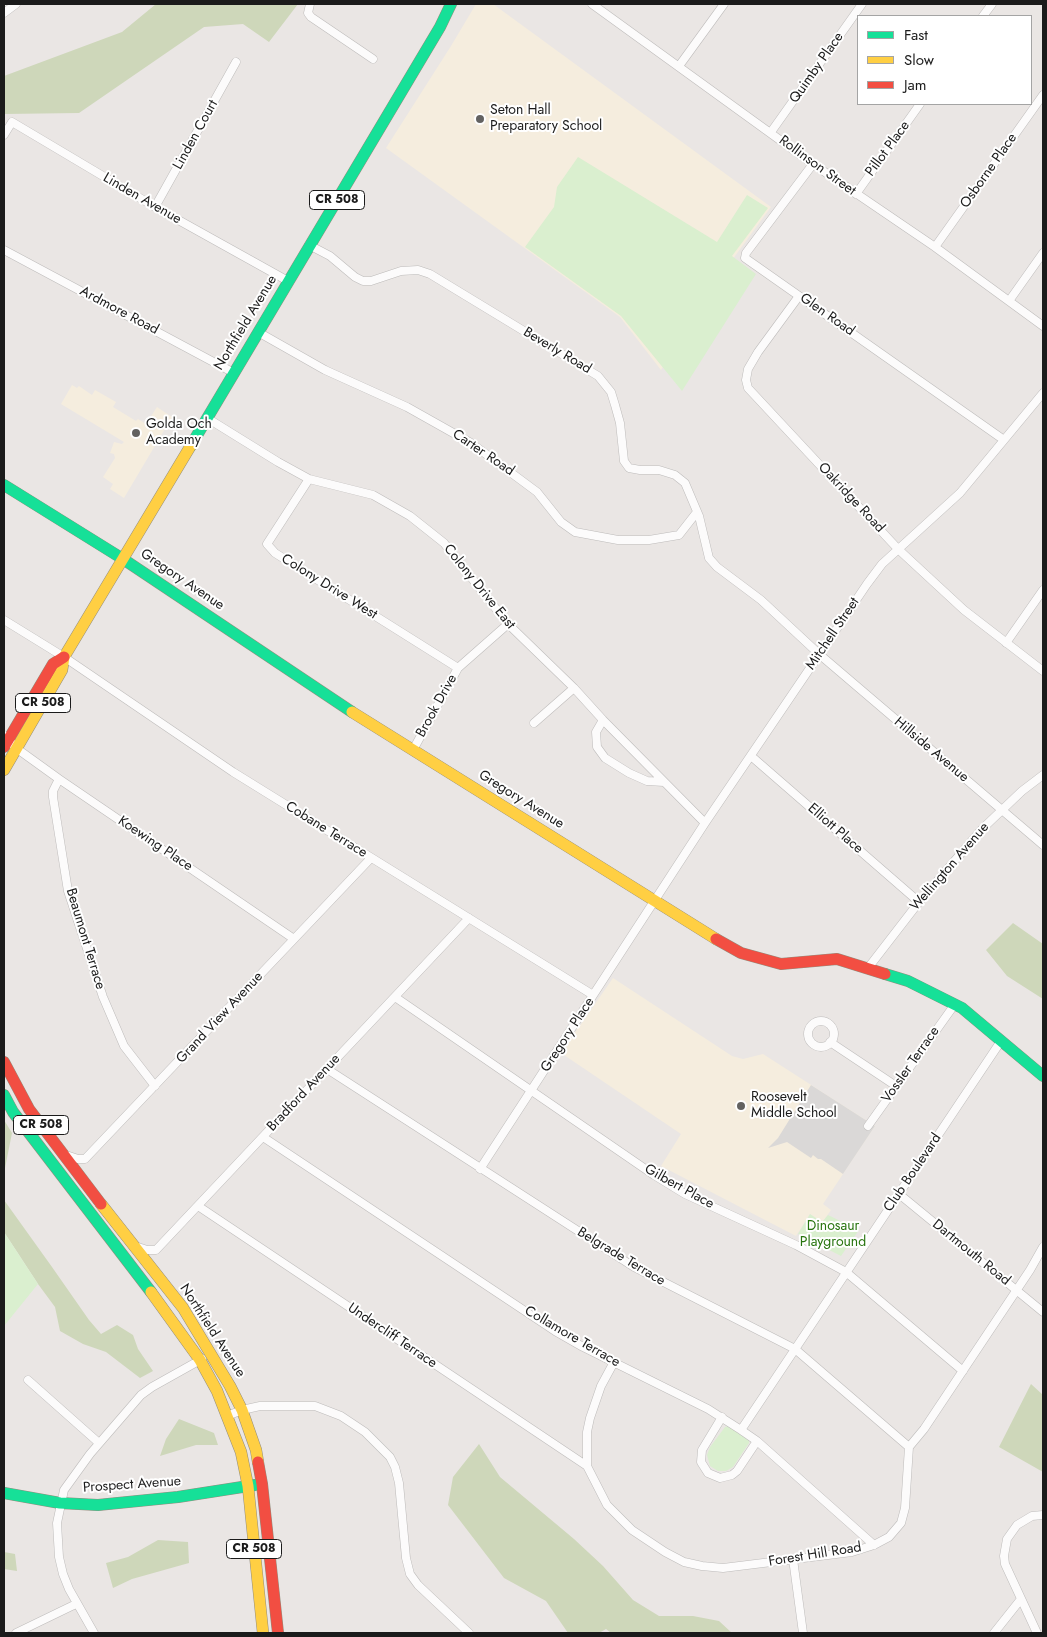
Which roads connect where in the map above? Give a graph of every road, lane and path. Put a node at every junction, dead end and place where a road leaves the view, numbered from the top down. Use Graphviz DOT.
graph roads {
  1 [pos="16,4"];
  2 [pos="310,4"];
  3 [pos="451,4"];
  4 [pos="592,4"];
  5 [pos="724,4"];
  6 [pos="862,4"];
  7 [pos="992,4"];
  8 [pos="4,13"];
  9 [pos="984,15"];
  10 [pos="373,59"];
  11 [pos="236,62"];
  12 [pos="679,66"];
  13 [pos="1043,94"];
  14 [pos="919,105"];
  15 [pos="771,132"];
  16 [pos="4,135"];
  17 [pos="813,164"];
  18 [pos="856,194"];
  19 [pos="155,207"];
  20 [pos="310,245"];
  21 [pos="935,247"];
  22 [pos="4,250"];
  23 [pos="1043,254"];
  24 [pos="288,281"];
  25 [pos="799,296"];
  26 [pos="1009,302"];
  27 [pos="1043,326"];
  28 [pos="258,332"];
  29 [pos="234,373"];
  30 [pos="1043,393"];
  31 [pos="207,418"];
  32 [pos="1004,440"];
  33 [pos="309,479"];
  34 [pos="4,485"];
  35 [pos="698,512"];
  36 [pos="898,549"];
  37 [pos="123,559"];
  38 [pos="1043,590"];
  39 [pos="4,620"];
  40 [pos="508,624"];
  41 [pos="1006,643"];
  42 [pos="819,654"];
  43 [pos="64,657"];
  44 [pos="458,668"];
  45 [pos="1043,671"];
  46 [pos="574,688"];
  47 [pos="603,720"];
  48 [pos="534,723"];
  49 [pos="8,743"];
  50 [pos="413,750"];
  51 [pos="751,756"];
  52 [pos="4,770"];
  53 [pos="1043,776"];
  54 [pos="59,780"];
  55 [pos="664,782"];
  56 [pos="1001,809"];
  57 [pos="705,823"];
  58 [pos="1043,845"];
  59 [pos="371,858"];
  60 [pos="655,901"];
  61 [pos="919,902"];
  62 [pos="470,918"];
  63 [pos="294,939"];
  64 [pos="868,968"];
  65 [pos="593,995"];
  66 [pos="395,997"];
  67 [pos="954,1004"];
  68 [pos="1001,1041"];
  69 [pos="830,1042"];
  70 [pos="4,1062"];
  71 [pos="327,1070"];
  72 [pos="1043,1076"];
  73 [pos="155,1086"];
  74 [pos="896,1086"];
  75 [pos="531,1091"];
  76 [pos="4,1095"];
  77 [pos="868,1126"];
  78 [pos="263,1137"];
  79 [pos="62,1154"];
  80 [pos="480,1169"];
  81 [pos="76,1172"];
  82 [pos="65,1179"];
  83 [pos="899,1194"];
  84 [pos="198,1206"];
  85 [pos="132,1244"];
  86 [pos="1043,1247"];
  87 [pos="145,1262"];
  88 [pos="136,1270"];
  89 [pos="846,1272"];
  90 [pos="1016,1290"];
  91 [pos="1043,1312"];
  92 [pos="795,1349"];
  93 [pos="212,1353"];
  94 [pos="200,1360"];
  95 [pos="614,1362"];
  96 [pos="963,1371"];
  97 [pos="28,1380"];
  98 [pos="242,1410"];
  99 [pos="227,1416"];
  100 [pos="722,1417"];
  101 [pos="742,1430"];
  102 [pos="757,1441"];
  103 [pos="99,1442"];
  104 [pos="910,1448"];
  105 [pos="587,1466"];
  106 [pos="262,1484"];
  107 [pos="248,1486"];
  108 [pos="4,1493"];
  109 [pos="60,1503"];
  110 [pos="1043,1514"];
  111 [pos="874,1545"];
  112 [pos="793,1559"];
  113 [pos="1021,1599"];
  114 [pos="76,1604"];
  115 [pos="16,1633"];
  116 [pos="94,1633"];
  117 [pos="263,1633"];
  118 [pos="278,1633"];
  119 [pos="469,1633"];
  120 [pos="803,1633"];
  121 [pos="994,1633"];
  122 [pos="1037,1633"];
  1 -- 8 [label="street"];
  2 -- 10 [label="street"];
  3 -- 20 [label="main road, Northfield Avenue / CR 508"];
  4 -- 12 [label="street, Rollinson Street"];
  5 -- 12 [label="street"];
  6 -- 15 [label="street, Quimby Place"];
  7 -- 9 [label="street"];
  11 -- 19 [label="street, Linden Court"];
  12 -- 15 [label="street, Rollinson Street"];
  13 -- 21 [label="street, Osborne Place"];
  14 -- 18 [label="street, Pillot Place"];
  15 -- 17 [label="street, Rollinson Street"];
  16 -- 19 [label="street, Linden Avenue"];
  17 -- 18 [label="street, Rollinson Street"];
  17 -- 25 [label="street, Glen Road"];
  18 -- 21 [label="street, Rollinson Street"];
  19 -- 24 [label="street, Linden Avenue"];
  20 -- 24 [label="main road, Northfield Avenue / CR 508"];
  20 -- 35 [label="street, Beverly Road"];
  21 -- 26 [label="street, Rollinson Street"];
  22 -- 29 [label="street, Ardmore Road"];
  23 -- 26 [label="street"];
  24 -- 28 [label="main road, Northfield Avenue / CR 508"];
  25 -- 32 [label="street, Glen Road"];
  25 -- 36 [label="street, Oakridge Road"];
  26 -- 27 [label="street, Rollinson Street"];
  28 -- 29 [label="main road, Northfield Avenue / CR 508"];
  28 -- 35 [label="street, Carter Road"];
  29 -- 31 [label="main road, Northfield Avenue / CR 508"];
  30 -- 32 [label="street, Mitchell Street"];
  31 -- 33 [label="street, Colony Drive East"];
  31 -- 37 [label="main road, Northfield Avenue / CR 508"];
  32 -- 36 [label="street, Mitchell Street"];
  33 -- 40 [label="street, Colony Drive East"];
  33 -- 44 [label="street, Colony Drive West"];
  34 -- 37 [label="main road, Gregory Avenue"];
  35 -- 42 [label="street, Beverly Road"];
  36 -- 41 [label="street, Oakridge Road"];
  36 -- 42 [label="street, Mitchell Street"];
  37 -- 43 [label="main road, Northfield Avenue / CR 508"];
  37 -- 50 [label="main road, Gregory Avenue"];
  38 -- 41 [label="street"];
  39 -- 43 [label="street, Cobane Terrace"];
  40 -- 44 [label="street, Brook Drive"];
  40 -- 46 [label="street, Colony Drive East"];
  41 -- 45 [label="street, Oakridge Road"];
  42 -- 51 [label="street, Mitchell Street"];
  42 -- 56 [label="street, Hillside Avenue"];
  43 -- 49 [label="main road, Northfield Avenue / CR 508"];
  43 -- 59 [label="street, Cobane Terrace"];
  44 -- 50 [label="street, Brook Drive"];
  46 -- 47 [label="street, Colony Drive East"];
  46 -- 48 [label="street"];
  47 -- 55 [label="street, Colony Drive East"];
  47 -- 55 [label="street"];
  49 -- 52 [label="main road, Northfield Avenue / CR 508"];
  49 -- 54 [label="street, Koewing Place"];
  50 -- 60 [label="main road, Gregory Avenue"];
  51 -- 57 [label="street, Mitchell Street"];
  51 -- 61 [label="street, Elliott Place"];
  53 -- 56 [label="street, Wellington Avenue"];
  54 -- 63 [label="street, Koewing Place"];
  54 -- 73 [label="street, Beaumont Terrace"];
  55 -- 57 [label="street, Colony Drive East"];
  56 -- 58 [label="street, Hillside Avenue"];
  56 -- 61 [label="street, Wellington Avenue"];
  57 -- 60 [label="street, Mitchell Street"];
  59 -- 62 [label="street, Cobane Terrace"];
  59 -- 63 [label="street, Grand View Avenue"];
  60 -- 64 [label="main road, Gregory Avenue"];
  60 -- 65 [label="street, Gregory Place"];
  61 -- 64 [label="street, Wellington Avenue"];
  62 -- 65 [label="street, Cobane Terrace"];
  62 -- 66 [label="street, Bradford Avenue"];
  63 -- 73 [label="street, Grand View Avenue"];
  64 -- 67 [label="main road, Gregory Avenue"];
  65 -- 75 [label="street, Gregory Place"];
  66 -- 71 [label="street, Bradford Avenue"];
  66 -- 75 [label="street, Gilbert Place"];
  67 -- 68 [label="main road, Gregory Avenue"];
  67 -- 74 [label="street, Vossler Terrace"];
  68 -- 72 [label="main road, Gregory Avenue"];
  68 -- 83 [label="street, Club Boulevard"];
  69 -- 74 [label="street"];
  70 -- 79 [label="main road, Northfield Avenue / CR 508"];
  71 -- 78 [label="street, Bradford Avenue"];
  71 -- 80 [label="street, Belgrade Terrace"];
  73 -- 79 [label="street, Grand View Avenue"];
  74 -- 77 [label="street, Vossler Terrace"];
  75 -- 80 [label="street, Gregory Place"];
  75 -- 89 [label="street, Gilbert Place"];
  76 -- 82 [label="main road, Northfield Avenue / CR 508"];
  78 -- 84 [label="street, Bradford Avenue"];
  78 -- 95 [label="street, Collamore Terrace"];
  79 -- 81 [label="main road, Northfield Avenue / CR 508"];
  80 -- 92 [label="street, Belgrade Terrace"];
  81 -- 82 [label="main road"];
  81 -- 85 [label="main road, Northfield Avenue / CR 508"];
  82 -- 88 [label="main road, Northfield Avenue / CR 508"];
  83 -- 89 [label="street, Club Boulevard"];
  83 -- 90 [label="street, Dartmouth Road"];
  84 -- 85 [label="street, Bradford Avenue"];
  84 -- 105 [label="street, Undercliff Terrace"];
  85 -- 87 [label="main road, Northfield Avenue / CR 508"];
  86 -- 90 [label="street"];
  87 -- 88 [label="main road"];
  87 -- 93 [label="main road, Northfield Avenue / CR 508"];
  88 -- 94 [label="main road, Northfield Avenue / CR 508"];
  89 -- 92 [label="street, Club Boulevard"];
  89 -- 96 [label="street, Gilbert Place"];
  90 -- 91 [label="street, Dartmouth Road"];
  90 -- 96 [label="street"];
  92 -- 101 [label="street, Club Boulevard"];
  92 -- 104 [label="street, Belgrade Terrace"];
  93 -- 94 [label="street"];
  93 -- 98 [label="main road, Northfield Avenue / CR 508"];
  94 -- 99 [label="main road, Northfield Avenue / CR 508"];
  94 -- 103 [label="street"];
  95 -- 100 [label="street, Collamore Terrace"];
  95 -- 105 [label="street, Forest Hill Road"];
  96 -- 104 [label="street"];
  97 -- 103 [label="street"];
  98 -- 99 [label="street"];
  98 -- 106 [label="main road, Northfield Avenue / CR 508"];
  98 -- 119 [label="street"];
  99 -- 107 [label="main road, Northfield Avenue / CR 508"];
  100 -- 101 [label="street, Collamore Terrace"];
  100 -- 102 [label="street"];
  101 -- 102 [label="street, Collamore Terrace"];
  102 -- 111 [label="street, Collamore Terrace"];
  103 -- 109 [label="street"];
  104 -- 111 [label="street, Forest Hill Road"];
  105 -- 112 [label="street, Forest Hill Road"];
  106 -- 107 [label="main road, Prospect Avenue"];
  106 -- 118 [label="main road, Northfield Avenue / CR 508"];
  107 -- 109 [label="main road, Prospect Avenue"];
  107 -- 117 [label="main road, Northfield Avenue / CR 508"];
  108 -- 109 [label="main road, Prospect Avenue"];
  109 -- 114 [label="street"];
  110 -- 113 [label="street"];
  111 -- 112 [label="street, Forest Hill Road"];
  112 -- 120 [label="street"];
  113 -- 121 [label="street"];
  113 -- 122 [label="street"];
  114 -- 115 [label="street"];
  114 -- 116 [label="street"];
}
